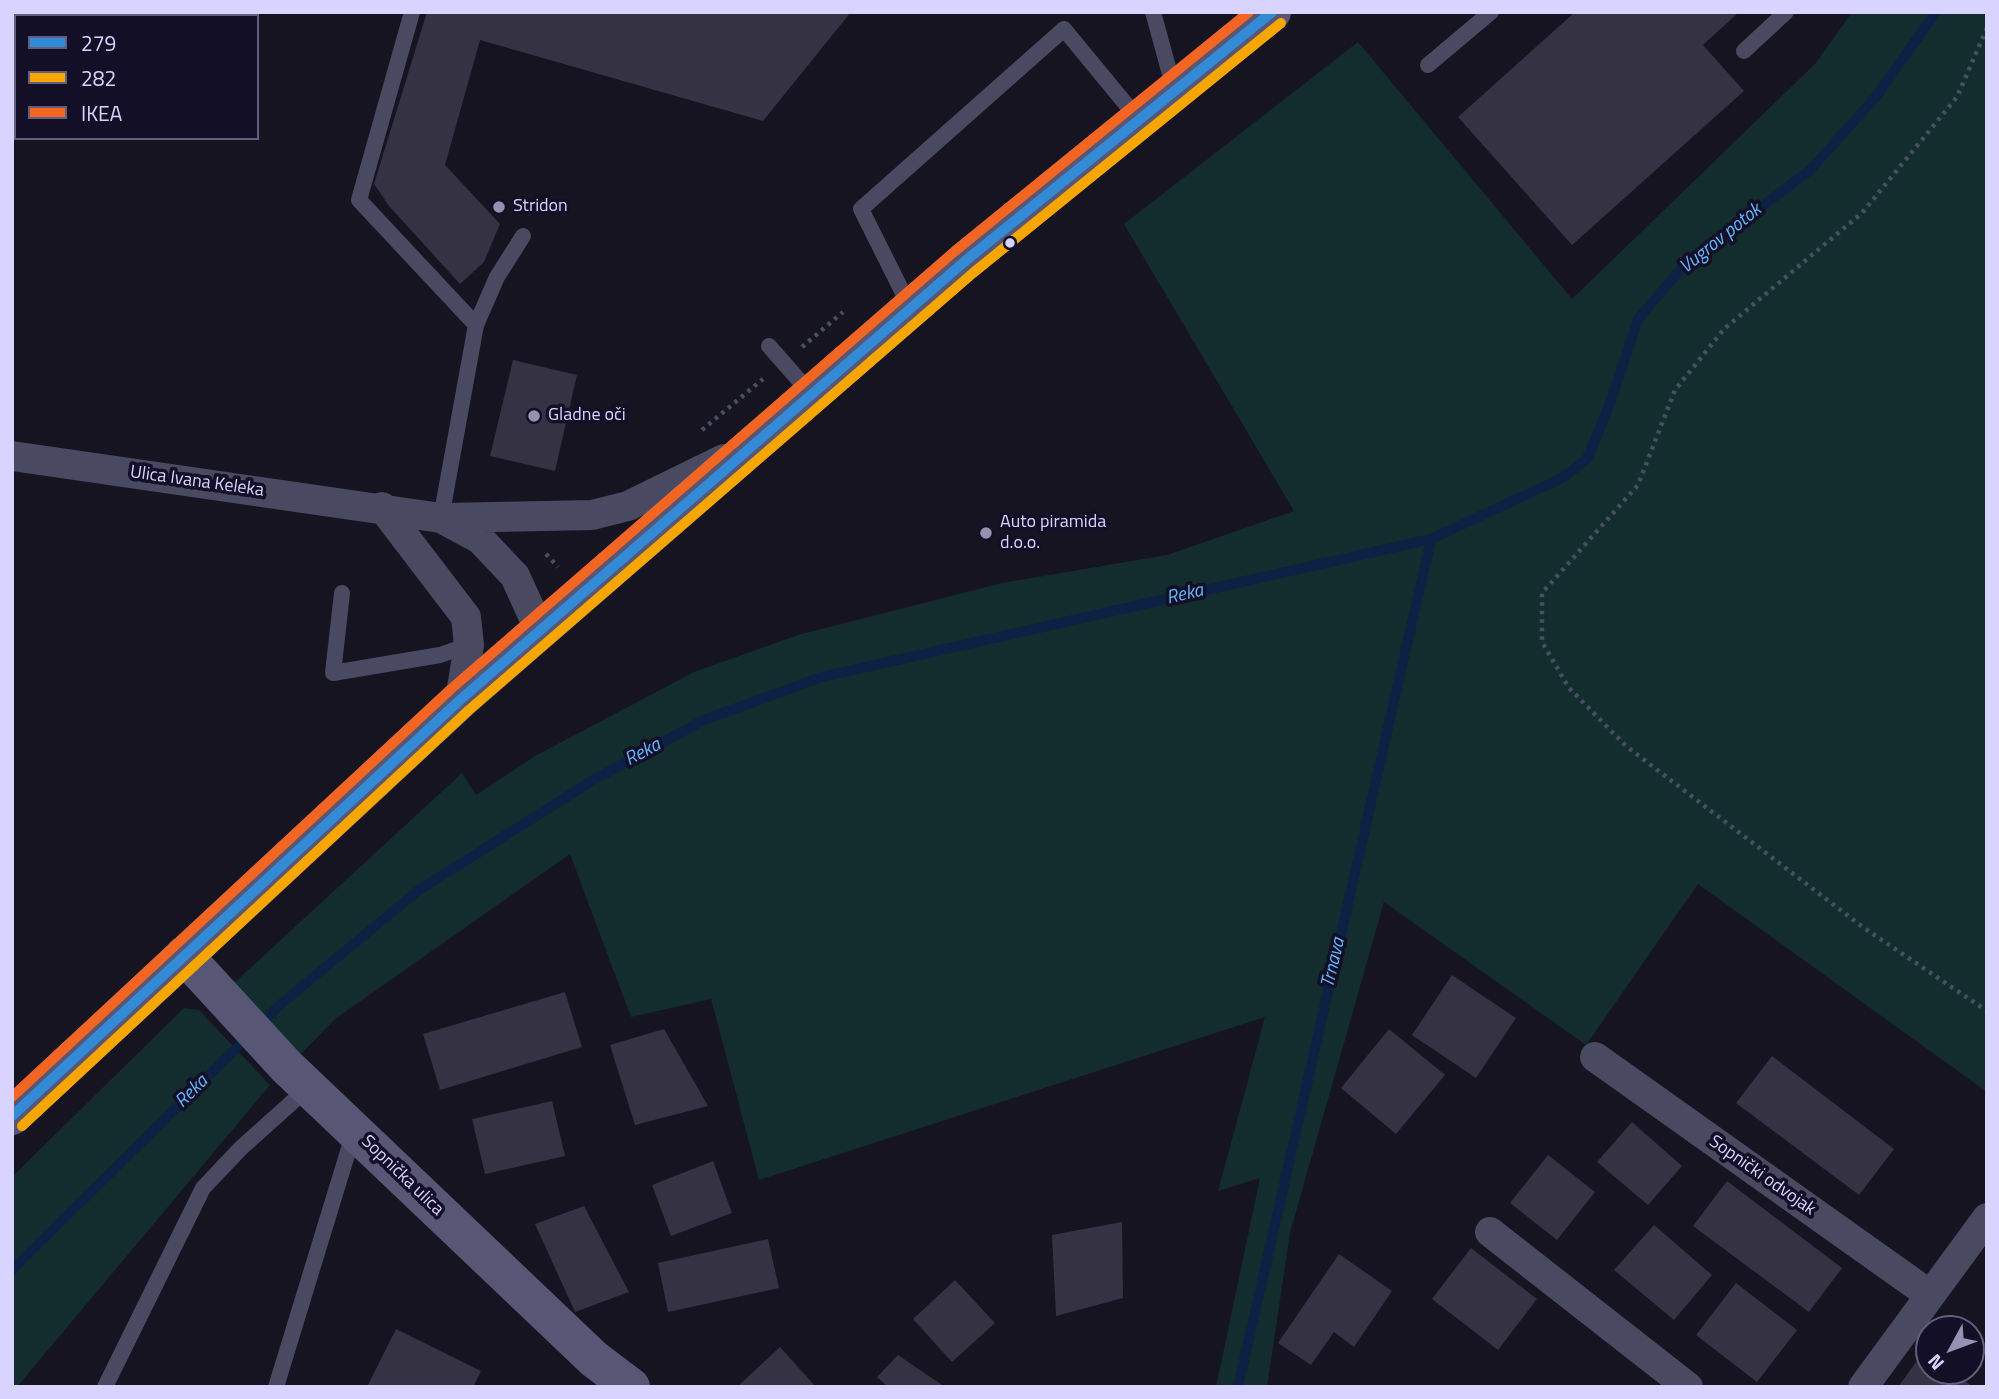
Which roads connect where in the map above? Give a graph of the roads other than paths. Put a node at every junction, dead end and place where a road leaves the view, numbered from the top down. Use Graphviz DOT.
graph roads {
  1 [pos="412,12"];
  2 [pos="1153,12"];
  3 [pos="1272,12"];
  4 [pos="1491,12"];
  5 [pos="1786,12"];
  6 [pos="1744,51"];
  7 [pos="1428,65"];
  8 [pos="1175,91"];
  9 [pos="1139,120"];
  10 [pos="523,236"];
  11 [pos="911,309"];
  12 [pos="476,326"];
  13 [pos="769,346"];
  14 [pos="811,395"];
  15 [pos="755,444"];
  16 [pos="12,456"];
  17 [pos="382,507"];
  18 [pos="441,518"];
  19 [pos="342,593"];
  20 [pos="540,631"];
  21 [pos="469,645"];
  22 [pos="460,700"];
  23 [pos="184,955"];
  24 [pos="1595,1058"];
  25 [pos="298,1077"];
  26 [pos="12,1116"];
  27 [pos="355,1131"];
  28 [pos="1987,1218"];
  29 [pos="1490,1232"];
  30 [pos="1930,1294"];
  31 [pos="105,1387"];
  32 [pos="276,1387"];
  33 [pos="631,1387"];
  34 [pos="1688,1387"];
  35 [pos="1863,1387"];
  1 -- 12 [label="lane"];
  2 -- 8 [label="lane"];
  3 -- 8 [label="main road"];
  4 -- 7 [label="lane"];
  5 -- 6 [label="lane"];
  8 -- 9 [label="main road"];
  9 -- 11 [label="main road"];
  9 -- 11 [label="lane"];
  10 -- 12 [label="lane"];
  11 -- 14 [label="main road"];
  12 -- 18 [label="lane"];
  13 -- 14 [label="lane"];
  14 -- 15 [label="main road"];
  15 -- 18 [label="street, Ulica Ivana Keleka"];
  15 -- 20 [label="main road"];
  16 -- 17 [label="street, Ulica Ivana Keleka"];
  17 -- 18 [label="street, Ulica Ivana Keleka"];
  17 -- 21 [label="street"];
  18 -- 20 [label="street, Ulica Ivana Keleka"];
  19 -- 21 [label="lane"];
  20 -- 22 [label="main road"];
  21 -- 22 [label="street"];
  22 -- 23 [label="main road"];
  23 -- 25 [label="main road, Sopnička ulica"];
  23 -- 26 [label="main road"];
  24 -- 30 [label="street, Sopnički odvojak"];
  25 -- 27 [label="main road, Sopnička ulica"];
  25 -- 31 [label="lane"];
  27 -- 32 [label="lane"];
  27 -- 33 [label="main road, Sopnička ulica"];
  28 -- 30 [label="street"];
  29 -- 34 [label="street"];
  30 -- 35 [label="street"];
}
